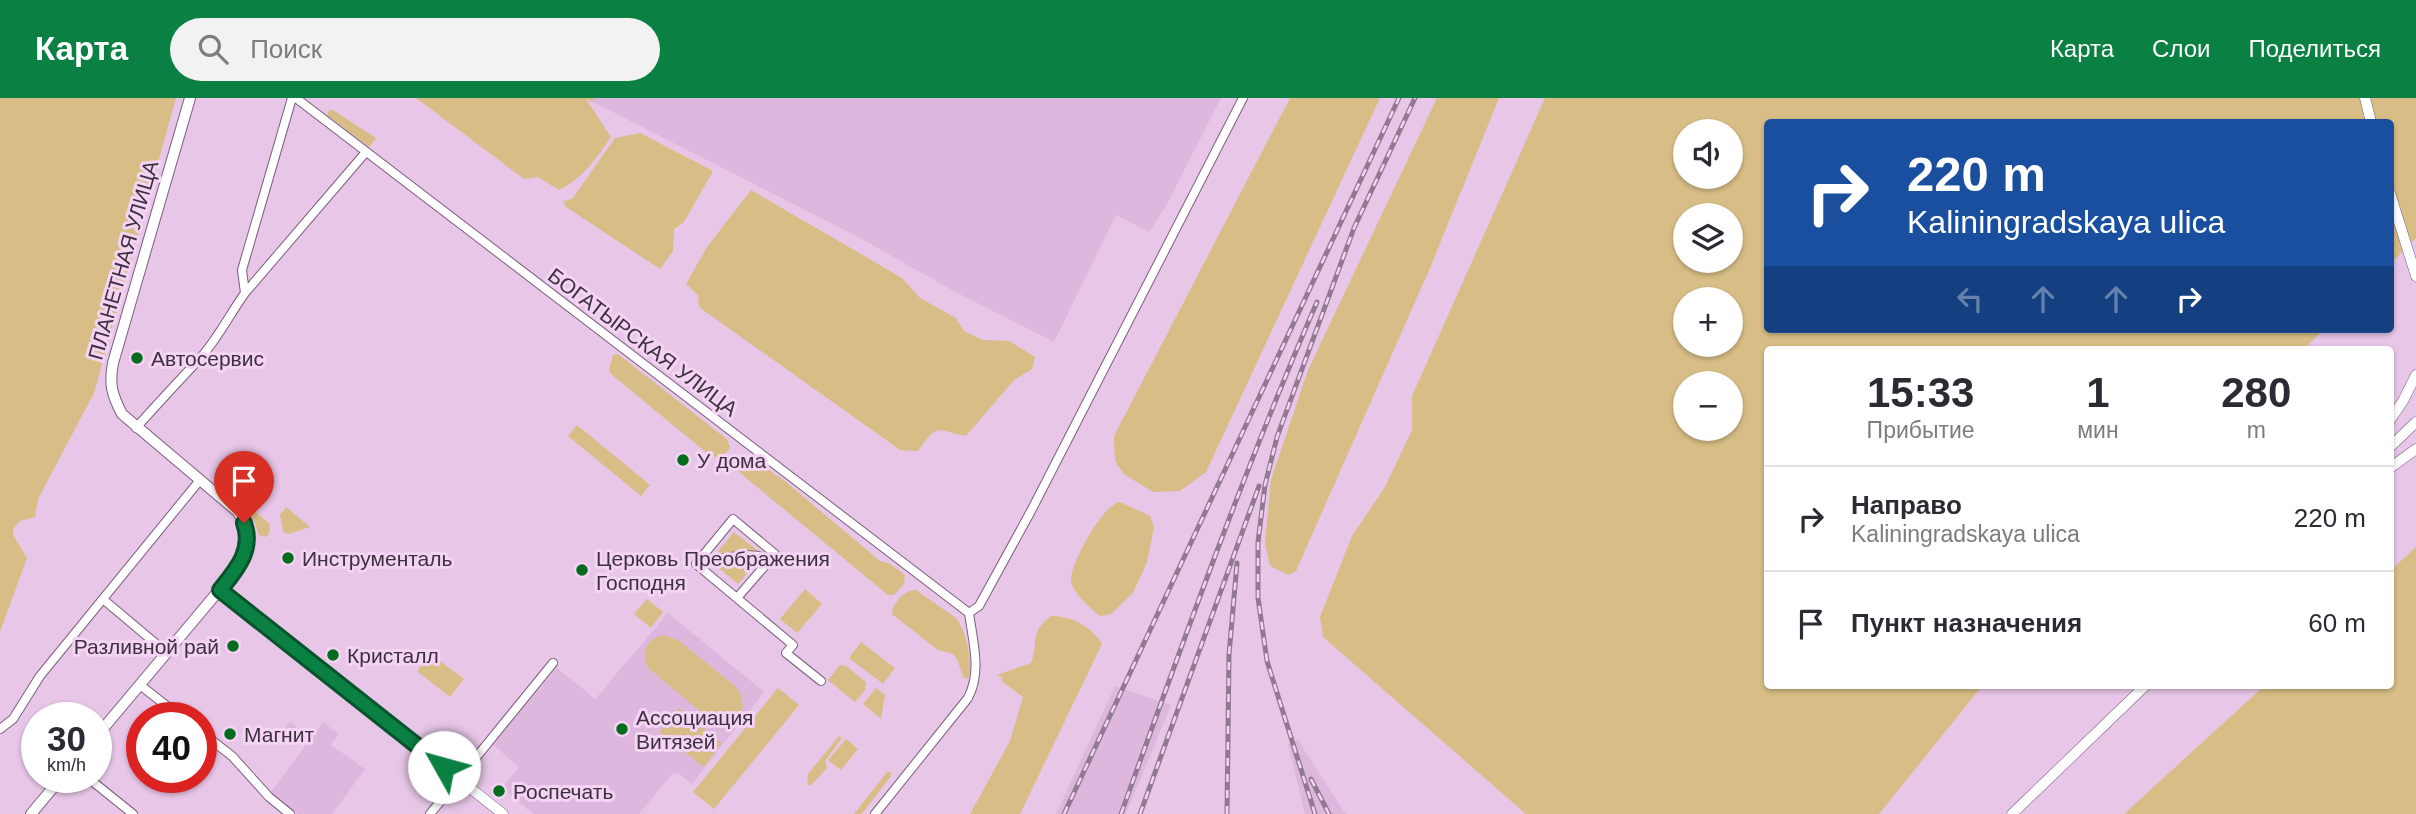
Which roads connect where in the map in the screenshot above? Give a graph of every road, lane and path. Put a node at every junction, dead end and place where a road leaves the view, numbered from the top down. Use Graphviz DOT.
graph roads {
  1 [pos="190,98"];
  2 [pos="294,98"];
  3 [pos="1243,98"];
  4 [pos="2365,98"];
  5 [pos="2370,119"];
  6 [pos="366,152"];
  7 [pos="2394,206"];
  8 [pos="2416,276"];
  9 [pos="245,293"];
  10 [pos="2416,375"];
  11 [pos="2394,413"];
  12 [pos="2416,422"];
  13 [pos="136,428"];
  14 [pos="2394,443"];
  15 [pos="2416,449"];
  16 [pos="2394,465"];
  17 [pos="201,480"];
  18 [pos="769,561"];
  19 [pos="695,564"];
  20 [pos="220,590"];
  21 [pos="737,598"];
  22 [pos="104,600"];
  23 [pos="969,613"];
  24 [pos="167,653"];
  25 [pos="553,663"];
  26 [pos="821,681"];
  27 [pos="140,685"];
  28 [pos="2142,689"];
  29 [pos="162,702"];
  30 [pos="112,718"];
  31 [pos="0,729"];
  32 [pos="217,744"];
  33 [pos="458,778"];
  34 [pos="49,793"];
  35 [pos="107,793"];
  36 [pos="31,814"];
  37 [pos="133,814"];
  38 [pos="290,814"];
  39 [pos="430,814"];
  40 [pos="502,814"];
  41 [pos="875,814"];
  42 [pos="2012,814"];
  1 -- 13 [label="main road, ПЛАНЕТНАЯ УЛИЦА"];
  2 -- 6 [label="street, БОГАТЫРСКАЯ УЛИЦА"];
  2 -- 9 [label="street"];
  3 -- 23 [label="street"];
  4 -- 5 [label="street"];
  6 -- 9 [label="street"];
  6 -- 23 [label="street, БОГАТЫРСКАЯ УЛИЦА"];
  7 -- 8 [label="street"];
  9 -- 13 [label="street"];
  10 -- 11 [label="street"];
  12 -- 14 [label="street"];
  13 -- 17 [label="main road, ПЛАНЕТНАЯ УЛИЦА"];
  15 -- 16 [label="street"];
  17 -- 20 [label="main road, ПЛАНЕТНАЯ УЛИЦА"];
  17 -- 22 [label="street"];
  18 -- 19 [label="street"];
  18 -- 19 [label="street"];
  18 -- 21 [label="street"];
  19 -- 21 [label="street"];
  20 -- 24 [label="main road, ПЛАНЕТНАЯ УЛИЦА"];
  20 -- 33 [label="street"];
  21 -- 26 [label="street"];
  22 -- 24 [label="street"];
  22 -- 31 [label="street"];
  23 -- 41 [label="street"];
  24 -- 27 [label="main road, ПЛАНЕТНАЯ УЛИЦА"];
  25 -- 33 [label="street"];
  27 -- 29 [label="street"];
  27 -- 30 [label="main road, ПЛАНЕТНАЯ УЛИЦА"];
  28 -- 42 [label="street"];
  32 -- 38 [label="street"];
  33 -- 39 [label="street"];
  33 -- 40 [label="street"];
  34 -- 36 [label="main road"];
  35 -- 37 [label="street"];
}
